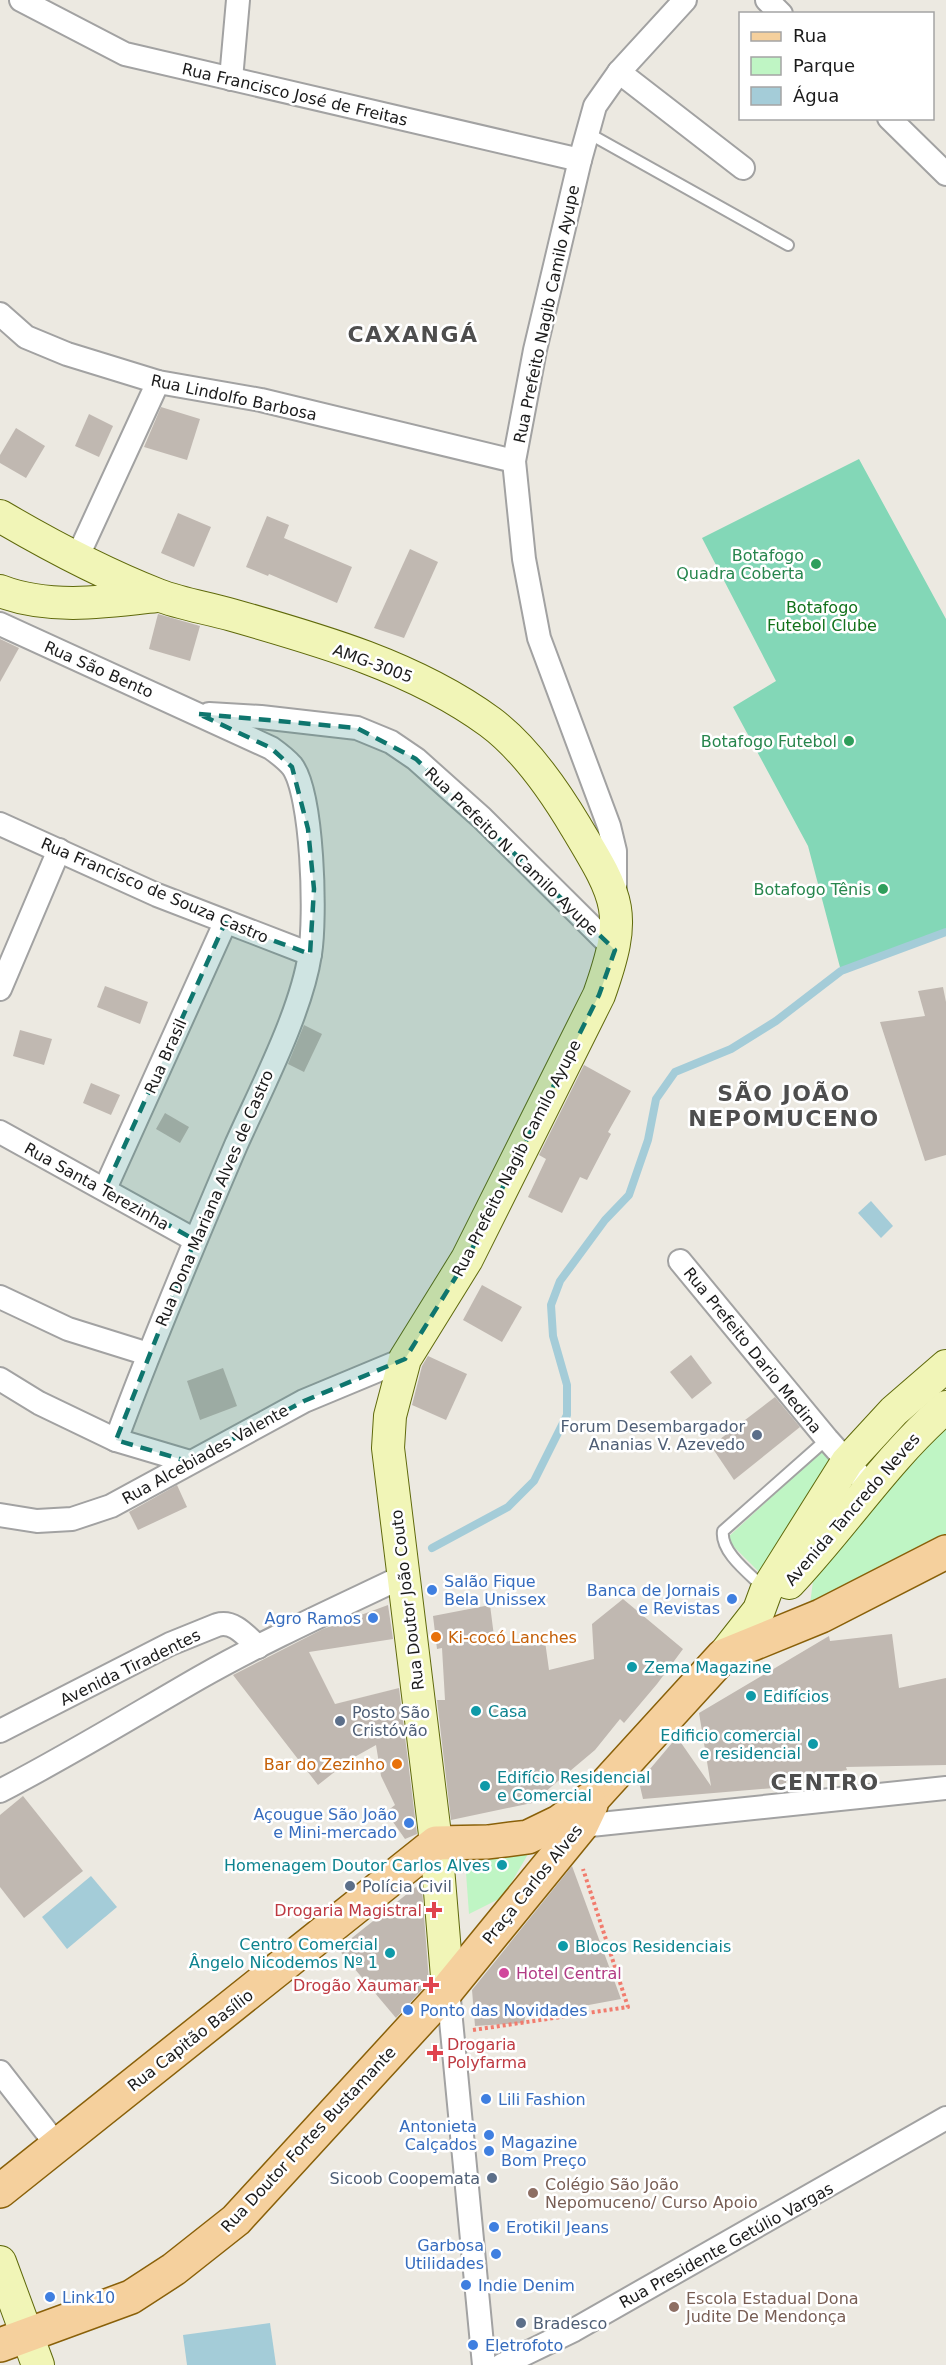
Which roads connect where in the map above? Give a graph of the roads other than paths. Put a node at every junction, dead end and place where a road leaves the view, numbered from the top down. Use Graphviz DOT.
graph roads {
  1 [pos="21,0"];
  2 [pos="238,0"];
  3 [pos="685,0"];
  4 [pos="767,0"];
  5 [pos="779,12"];
  6 [pos="619,72"];
  7 [pos="231,79"];
  8 [pos="891,120"];
  9 [pos="588,133"];
  10 [pos="579,160"];
  11 [pos="743,168"];
  12 [pos="946,174"];
  13 [pos="788,245"];
  14 [pos="0,314"];
  15 [pos="158,382"];
  16 [pos="514,461"];
  17 [pos="0,516"];
  18 [pos="76,560"];
  19 [pos="0,591"];
  20 [pos="160,596"];
  21 [pos="0,624"];
  22 [pos="199,714"];
  23 [pos="0,824"];
  24 [pos="59,850"];
  25 [pos="615,900"];
  26 [pos="225,923"];
  27 [pos="615,950"];
  28 [pos="310,954"];
  29 [pos="0,989"];
  30 [pos="0,1132"];
  31 [pos="105,1189"];
  32 [pos="195,1240"];
  33 [pos="680,1261"];
  34 [pos="0,1297"];
  35 [pos="147,1354"];
  36 [pos="405,1359"];
  37 [pos="946,1366"];
  38 [pos="0,1379"];
  39 [pos="946,1407"];
  40 [pos="116,1440"];
  41 [pos="837,1451"];
  42 [pos="190,1462"];
  43 [pos="869,1485"];
  44 [pos="0,1515"];
  45 [pos="946,1552"];
  46 [pos="404,1576"];
  47 [pos="766,1600"];
  48 [pos="258,1647"];
  49 [pos="723,1656"];
  50 [pos="0,1731"];
  51 [pos="946,1788"];
  52 [pos="0,1791"];
  53 [pos="596,1795"];
  54 [pos="573,1835"];
  55 [pos="436,1843"];
  56 [pos="448,1989"];
  57 [pos="0,2072"];
  58 [pos="946,2118"];
  59 [pos="56,2144"];
  60 [pos="0,2191"];
  61 [pos="0,2262"];
  62 [pos="22,2348"];
  63 [pos="484,2365"];
  64 [pos="502,2365"];
  1 -- 7 [label="street, Rua Francisco José de Freitas"];
  2 -- 7 [label="street"];
  3 -- 6 [label="street, Rua Prefeito Nagib Camilo Ayupe"];
  4 -- 5 [label="street"];
  6 -- 9 [label="street, Rua Prefeito Nagib Camilo Ayupe"];
  6 -- 11 [label="street"];
  7 -- 10 [label="street, Rua Francisco José de Freitas"];
  8 -- 12 [label="street"];
  9 -- 10 [label="street, Rua Prefeito Nagib Camilo Ayupe"];
  9 -- 13 [label="lane"];
  10 -- 16 [label="street, Rua Prefeito Nagib Camilo Ayupe"];
  14 -- 15 [label="street, Rua Lindolfo Barbosa"];
  15 -- 16 [label="street, Rua Lindolfo Barbosa"];
  15 -- 18 [label="street"];
  16 -- 25 [label="street, Rua Prefeito Nagib Camilo Ayupe"];
  17 -- 18 [label="main road, AMG-3005"];
  18 -- 20 [label="main road, AMG-3005"];
  19 -- 20 [label="main road"];
  20 -- 25 [label="main road, AMG-3005"];
  21 -- 22 [label="street, Rua São Bento"];
  22 -- 27 [label="street, Rua Prefeito N. Camilo Ayupe"];
  22 -- 28 [label="street, Rua São Bento"];
  23 -- 24 [label="street, Rua Francisco de Souza Castro"];
  24 -- 26 [label="street, Rua Francisco de Souza Castro"];
  24 -- 29 [label="street"];
  25 -- 27 [label="main road, AMG-3005"];
  26 -- 28 [label="street, Rua Francisco de Souza Castro"];
  26 -- 31 [label="street, Rua Brasil"];
  27 -- 36 [label="main road, Rua Prefeito Nagib Camilo Ayupe"];
  28 -- 32 [label="street, Rua Dona Mariana Alves de Castro"];
  30 -- 31 [label="street, Rua Santa Terezinha"];
  31 -- 32 [label="street, Rua Santa Terezinha"];
  32 -- 35 [label="street, Rua Dona Mariana Alves de Castro"];
  33 -- 41 [label="street, Rua Prefeito Dario Medina"];
  34 -- 35 [label="street"];
  35 -- 40 [label="street, Rua Dona Mariana Alves de Castro"];
  36 -- 42 [label="street, Rua Alcebiades Valente"];
  36 -- 46 [label="main road, Rua Doutor João Couto"];
  37 -- 41 [label="main road, Avenida Tancredo Neves"];
  38 -- 40 [label="street"];
  39 -- 43 [label="main road, Avenida Tancredo Neves"];
  40 -- 42 [label="street"];
  41 -- 43 [label="street, Rua Prefeito Dario Medina"];
  41 -- 47 [label="main road, Avenida Tancredo Neves"];
  41 -- 47 [label="lane"];
  42 -- 44 [label="street, Rua Alcebiades Valente"];
  43 -- 47 [label="main road, Avenida Tancredo Neves"];
  45 -- 49 [label="main road"];
  46 -- 48 [label="street"];
  46 -- 55 [label="main road, Rua Doutor João Couto"];
  47 -- 49 [label="main road, Avenida Tancredo Neves"];
  48 -- 50 [label="street, Avenida Tiradentes"];
  48 -- 52 [label="street"];
  49 -- 53 [label="main road, Avenida Tancredo Neves"];
  51 -- 54 [label="street"];
  53 -- 54 [label="main road, Praça Carlos Alves"];
  53 -- 55 [label="main road, Praça Carlos Alves"];
  54 -- 56 [label="main road, Praça Carlos Alves"];
  55 -- 56 [label="main road"];
  55 -- 59 [label="main road, Rua Capitão Basílio"];
  56 -- 62 [label="main road, Rua Doutor Fortes Bustamante"];
  56 -- 63 [label="street"];
  57 -- 59 [label="street"];
  58 -- 64 [label="street, Rua Presidente Getúlio Vargas"];
  59 -- 60 [label="main road, Rua Capitão Basílio"];
  61 -- 62 [label="main road"];
}
